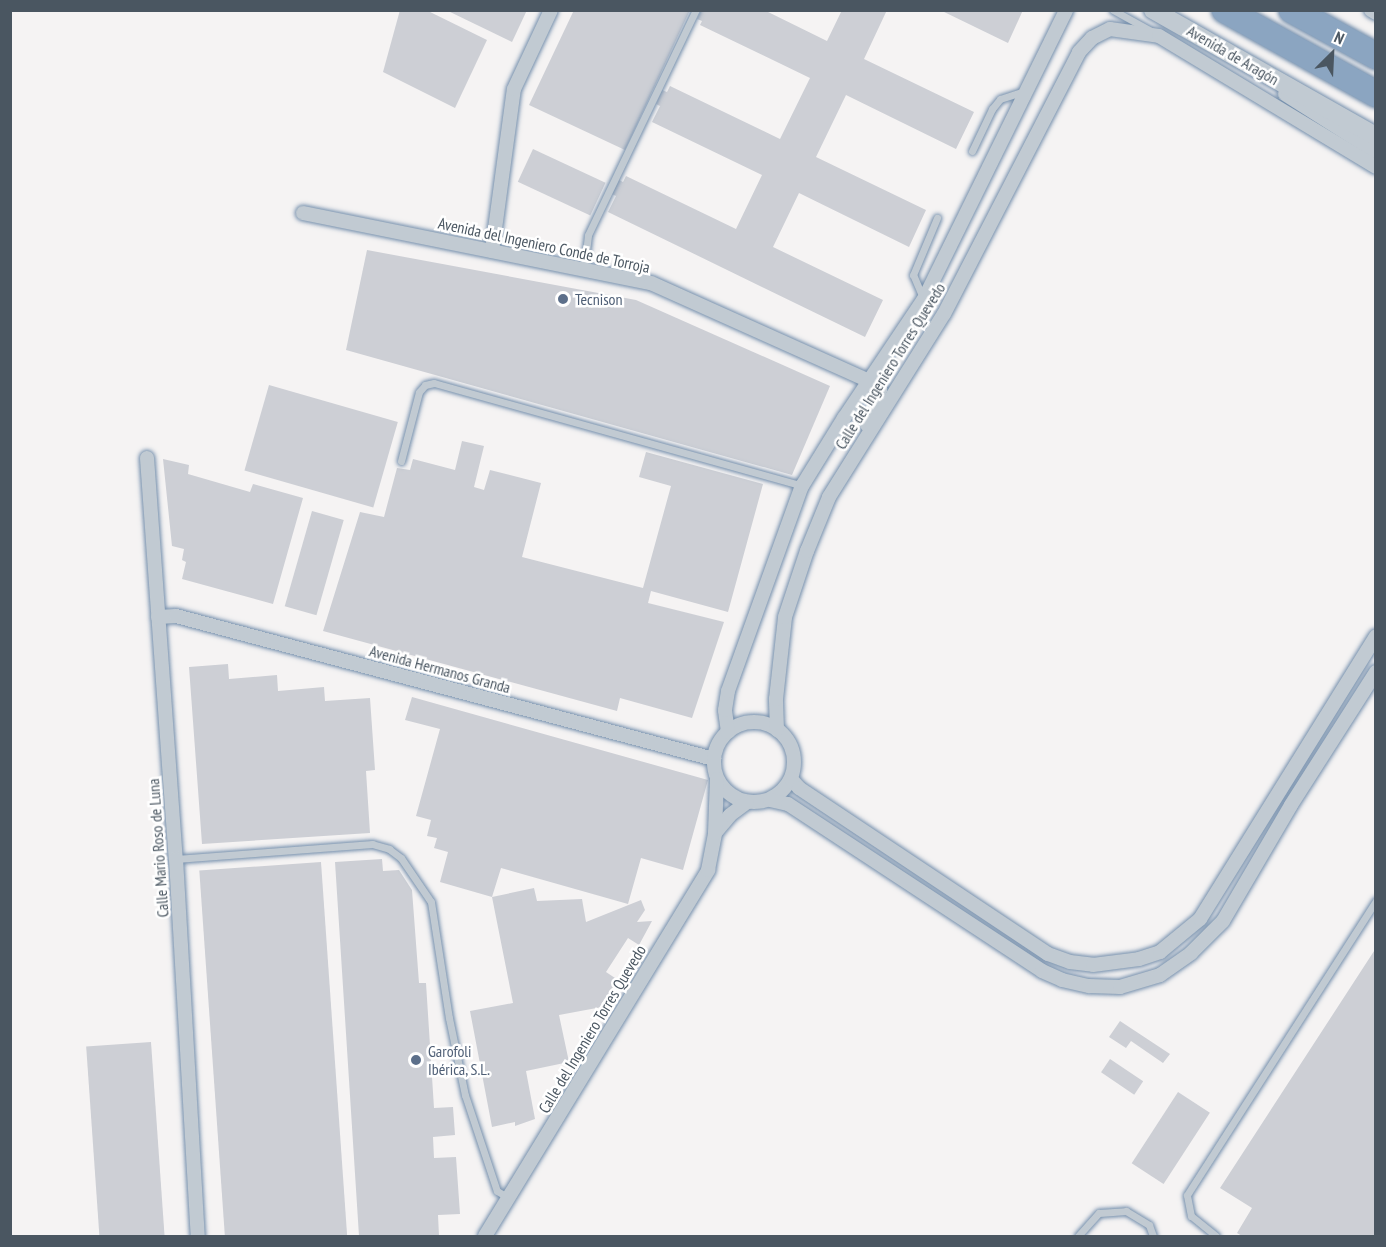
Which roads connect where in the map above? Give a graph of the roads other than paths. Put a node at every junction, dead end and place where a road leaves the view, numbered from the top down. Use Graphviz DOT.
graph roads {
  1 [pos="551,10"];
  2 [pos="696,10"];
  3 [pos="1066,10"];
  4 [pos="1113,10"];
  5 [pos="1225,10"];
  6 [pos="1292,10"];
  7 [pos="1371,10"];
  8 [pos="1158,13"];
  9 [pos="1376,13"];
  10 [pos="1159,36"];
  11 [pos="1376,56"];
  12 [pos="1027,90"];
  13 [pos="1376,94"];
  14 [pos="1376,136"];
  15 [pos="972,151"];
  16 [pos="1376,152"];
  17 [pos="1376,167"];
  18 [pos="303,213"];
  19 [pos="937,218"];
  20 [pos="492,251"];
  21 [pos="584,268"];
  22 [pos="924,299"];
  23 [pos="869,381"];
  24 [pos="858,449"];
  25 [pos="147,458"];
  26 [pos="401,461"];
  27 [pos="802,486"];
  28 [pos="158,617"];
  29 [pos="1376,636"];
  30 [pos="1376,672"];
  31 [pos="777,730"];
  32 [pos="728,732"];
  33 [pos="714,759"];
  34 [pos="717,779"];
  35 [pos="791,779"];
  36 [pos="770,800"];
  37 [pos="747,802"];
  38 [pos="715,833"];
  39 [pos="176,859"];
  40 [pos="1376,901"];
  41 [pos="509,1198"];
  42 [pos="198,1236"];
  43 [pos="485,1236"];
  44 [pos="1078,1236"];
  45 [pos="1153,1236"];
  46 [pos="1216,1236"];
  1 -- 20 [label="street"];
  2 -- 21 [label="lane"];
  3 -- 12 [label="street, Calle del Ingeniero Torres Quevedo"];
  4 -- 10 [label="lane"];
  5 -- 13 [label="highway"];
  6 -- 11 [label="highway"];
  7 -- 9 [label="street"];
  8 -- 14 [label="street, Avenida de Aragón"];
  8 -- 16 [label="street"];
  10 -- 17 [label="street"];
  10 -- 24 [label="street, Calle del Ingeniero Torres Quevedo"];
  12 -- 15 [label="lane"];
  12 -- 22 [label="street, Calle del Ingeniero Torres Quevedo"];
  18 -- 20 [label="street, Avenida del Ingeniero Conde de Torroja"];
  19 -- 22 [label="lane"];
  20 -- 21 [label="street, Avenida del Ingeniero Conde de Torroja"];
  21 -- 23 [label="street, Avenida del Ingeniero Conde de Torroja"];
  22 -- 23 [label="street, Calle del Ingeniero Torres Quevedo"];
  23 -- 24 [label="street"];
  23 -- 27 [label="street, Calle del Ingeniero Torres Quevedo"];
  24 -- 31 [label="street, Calle del Ingeniero Torres Quevedo"];
  25 -- 28 [label="street, Calle Mario Roso de Luna"];
  26 -- 27 [label="lane"];
  27 -- 32 [label="street, Calle del Ingeniero Torres Quevedo"];
  28 -- 33 [label="street, Avenida Hermanos Granda"];
  28 -- 39 [label="street, Calle Mario Roso de Luna"];
  29 -- 35 [label="street"];
  30 -- 36 [label="street"];
  31 -- 32 [label="street"];
  31 -- 35 [label="street"];
  32 -- 33 [label="street"];
  33 -- 34 [label="street"];
  34 -- 37 [label="street"];
  34 -- 38 [label="street, Calle del Ingeniero Torres Quevedo"];
  35 -- 36 [label="street"];
  36 -- 37 [label="street"];
  37 -- 38 [label="street"];
  38 -- 41 [label="street, Calle del Ingeniero Torres Quevedo"];
  39 -- 41 [label="lane"];
  39 -- 42 [label="street, Calle Mario Roso de Luna"];
  40 -- 46 [label="lane"];
  41 -- 43 [label="street, Calle del Ingeniero Torres Quevedo"];
  44 -- 45 [label="lane"];
}
